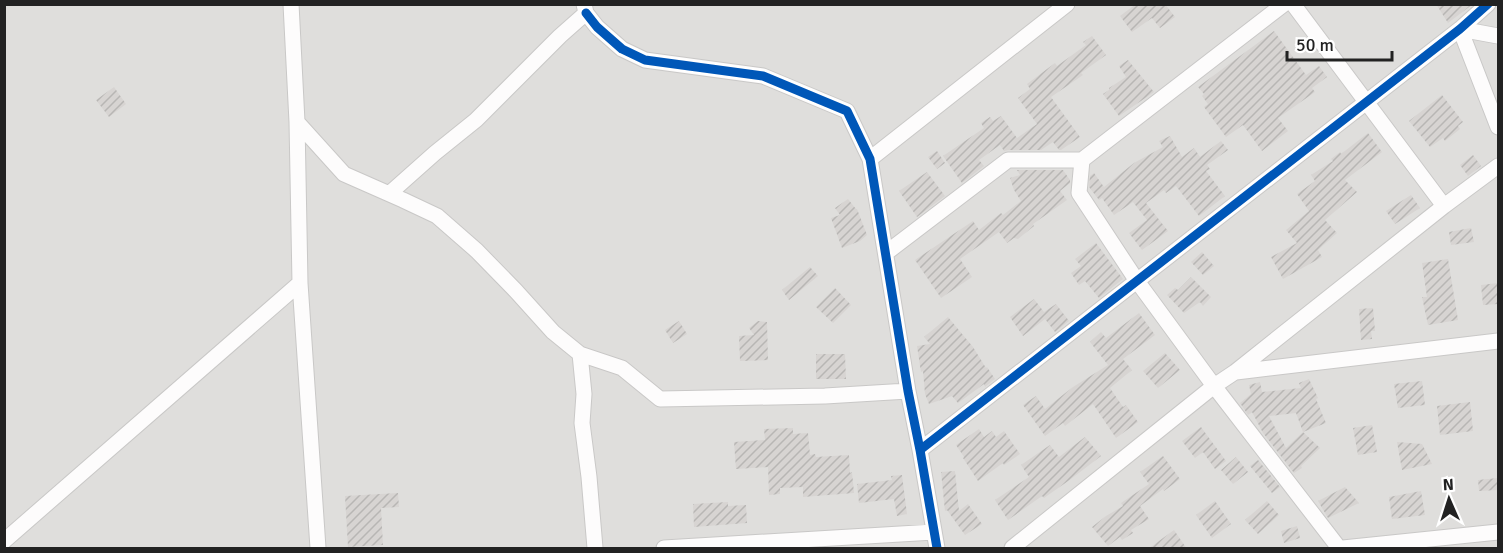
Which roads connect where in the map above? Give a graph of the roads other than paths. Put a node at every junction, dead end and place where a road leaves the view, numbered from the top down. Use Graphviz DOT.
graph roads {
  1 [pos="291,4"];
  2 [pos="1067,4"];
  3 [pos="1284,4"];
  4 [pos="1293,4"];
  5 [pos="1488,4"];
  6 [pos="585,9"];
  7 [pos="1460,29"];
  8 [pos="1498,36"];
  9 [pos="1366,102"];
  10 [pos="297,123"];
  11 [pos="1498,127"];
  12 [pos="870,159"];
  13 [pos="1082,160"];
  14 [pos="1498,166"];
  15 [pos="390,194"];
  16 [pos="1444,206"];
  17 [pos="886,253"];
  18 [pos="1137,281"];
  19 [pos="300,283"];
  20 [pos="1498,341"];
  21 [pos="580,354"];
  22 [pos="1235,372"];
  23 [pos="1214,386"];
  24 [pos="908,391"];
  25 [pos="920,450"];
  26 [pos="934,532"];
  27 [pos="1498,532"];
  28 [pos="4,541"];
  29 [pos="318,549"];
  30 [pos="595,549"];
  31 [pos="664,549"];
  32 [pos="937,549"];
  33 [pos="1012,549"];
  34 [pos="1341,549"];
  1 -- 10 [label="street"];
  2 -- 12 [label="street"];
  3 -- 13 [label="street"];
  4 -- 9 [label="street"];
  5 -- 7 [label="street"];
  6 -- 12 [label="street"];
  6 -- 15 [label="street"];
  7 -- 8 [label="street"];
  7 -- 9 [label="street"];
  7 -- 11 [label="street"];
  9 -- 16 [label="street"];
  9 -- 18 [label="street"];
  10 -- 15 [label="street"];
  10 -- 19 [label="street"];
  12 -- 17 [label="street"];
  13 -- 17 [label="street"];
  13 -- 18 [label="street"];
  14 -- 16 [label="street"];
  15 -- 21 [label="street"];
  16 -- 22 [label="street"];
  17 -- 24 [label="street"];
  18 -- 23 [label="street"];
  18 -- 25 [label="street"];
  19 -- 28 [label="street"];
  19 -- 29 [label="street"];
  20 -- 22 [label="street"];
  21 -- 24 [label="street"];
  21 -- 30 [label="street"];
  22 -- 23 [label="street"];
  23 -- 33 [label="street"];
  23 -- 34 [label="street"];
  24 -- 25 [label="street"];
  25 -- 26 [label="street"];
  26 -- 31 [label="street"];
  26 -- 32 [label="street"];
  27 -- 34 [label="street"];
}
